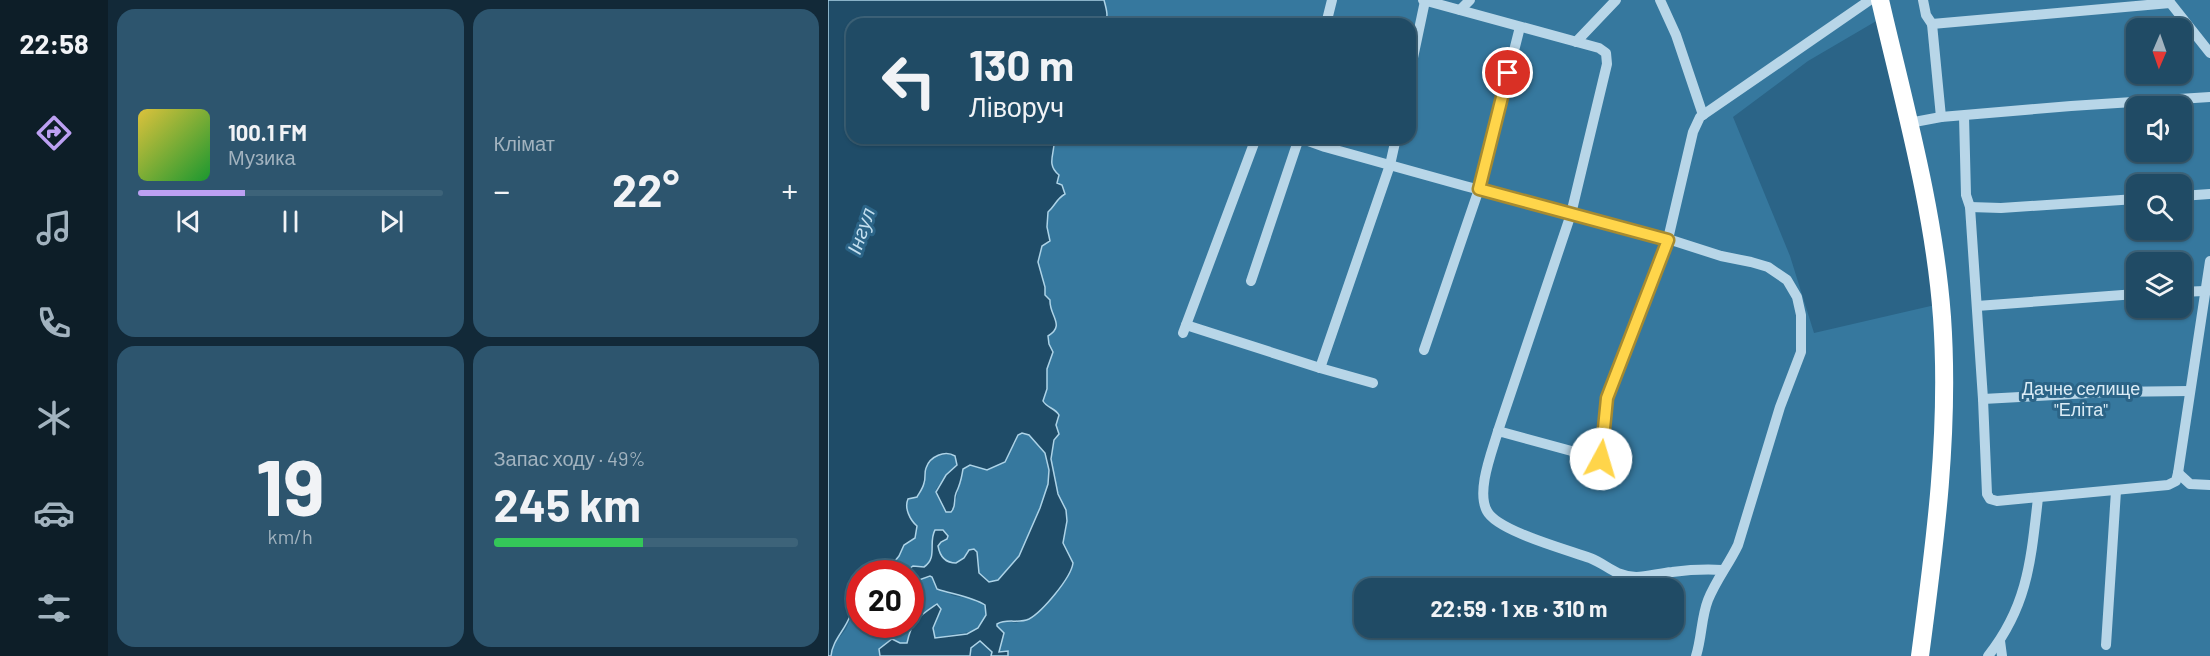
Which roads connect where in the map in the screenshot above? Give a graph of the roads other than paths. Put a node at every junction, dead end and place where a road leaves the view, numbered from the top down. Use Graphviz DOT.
graph roads {
  1 [pos="1332,0"];
  2 [pos="1424,0"];
  3 [pos="1470,0"];
  4 [pos="1616,0"];
  5 [pos="1660,0"];
  6 [pos="1870,0"];
  7 [pos="1880,0"];
  8 [pos="1923,0"];
  9 [pos="2169,1"];
  10 [pos="1460,10"];
  11 [pos="1328,18"];
  12 [pos="1932,24"];
  13 [pos="1520,27"];
  14 [pos="1416,41"];
  15 [pos="1576,42"];
  16 [pos="2210,53"];
  17 [pos="2210,97"];
  18 [pos="1703,115"];
  19 [pos="1964,116"];
  20 [pos="1941,117"];
  21 [pos="1909,123"];
  22 [pos="1254,144"];
  23 [pos="1297,144"];
  24 [pos="1316,144"];
  25 [pos="1395,144"];
  26 [pos="1390,165"];
  27 [pos="1479,189"];
  28 [pos="2210,194"];
  29 [pos="2192,195"];
  30 [pos="2126,200"];
  31 [pos="1970,207"];
  32 [pos="1571,214"];
  33 [pos="1668,240"];
  34 [pos="2210,261"];
  35 [pos="1251,281"];
  36 [pos="2204,291"];
  37 [pos="2192,292"];
  38 [pos="2126,295"];
  39 [pos="1977,306"];
  40 [pos="1424,350"];
  41 [pos="1320,368"];
  42 [pos="1373,383"];
  43 [pos="2190,391"];
  44 [pos="1983,399"];
  45 [pos="1498,431"];
  46 [pos="2178,473"];
  47 [pos="2210,485"];
  48 [pos="2116,491"];
  49 [pos="2038,498"];
  50 [pos="1722,570"];
  51 [pos="2000,640"];
  52 [pos="2106,645"];
  53 [pos="1696,656"];
  54 [pos="1920,656"];
  55 [pos="1988,656"];
  56 [pos="2002,656"];
  1 -- 11 [label="lane"];
  2 -- 10 [label="lane"];
  2 -- 14 [label="lane"];
  3 -- 10 [label="lane"];
  4 -- 15 [label="lane"];
  5 -- 18 [label="lane"];
  6 -- 18 [label="lane"];
  7 -- 21 [label="highway"];
  8 -- 12 [label="lane"];
  9 -- 12 [label="lane"];
  9 -- 16 [label="lane"];
  10 -- 13 [label="lane"];
  12 -- 20 [label="lane"];
  13 -- 15 [label="lane"];
  13 -- 27 [label="lane"];
  15 -- 32 [label="lane"];
  17 -- 19 [label="lane"];
  18 -- 33 [label="lane"];
  19 -- 20 [label="lane"];
  19 -- 31 [label="lane"];
  20 -- 21 [label="lane"];
  21 -- 54 [label="highway"];
  22 -- 41 [label="lane"];
  23 -- 35 [label="lane"];
  24 -- 26 [label="lane"];
  25 -- 26 [label="lane"];
  26 -- 27 [label="lane"];
  26 -- 41 [label="lane"];
  27 -- 32 [label="lane"];
  27 -- 40 [label="lane"];
  28 -- 29 [label="lane"];
  30 -- 31 [label="lane"];
  31 -- 39 [label="lane"];
  32 -- 33 [label="lane"];
  32 -- 45 [label="lane"];
  33 -- 45 [label="lane"];
  33 -- 50 [label="lane"];
  34 -- 36 [label="lane"];
  36 -- 37 [label="lane"];
  36 -- 43 [label="lane"];
  38 -- 39 [label="lane"];
  39 -- 44 [label="lane"];
  41 -- 42 [label="lane"];
  43 -- 44 [label="lane"];
  43 -- 46 [label="lane"];
  44 -- 49 [label="lane"];
  45 -- 50 [label="lane"];
  46 -- 47 [label="lane"];
  46 -- 48 [label="lane"];
  48 -- 49 [label="lane"];
  48 -- 52 [label="lane"];
  49 -- 51 [label="lane"];
  50 -- 53 [label="lane"];
  51 -- 55 [label="lane"];
  51 -- 56 [label="lane"];
}
